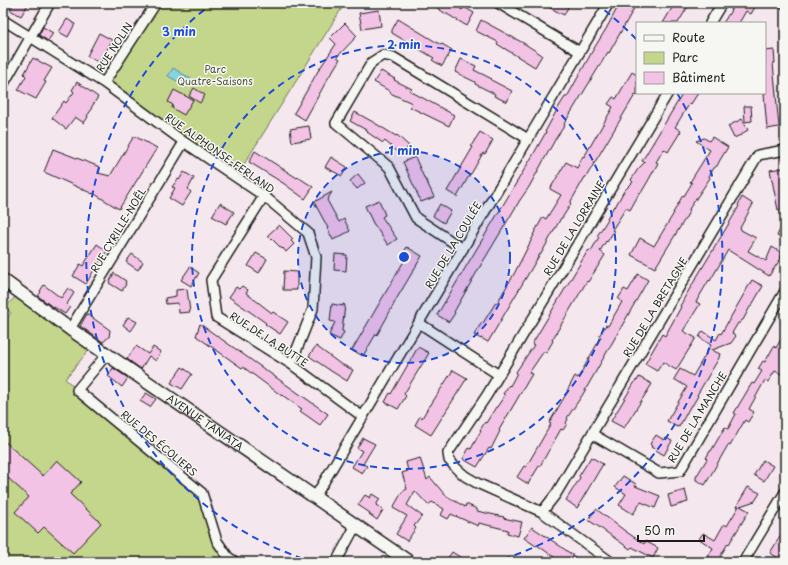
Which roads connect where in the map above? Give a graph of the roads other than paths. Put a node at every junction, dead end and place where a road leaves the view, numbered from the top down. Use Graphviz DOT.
graph roads {
  1 [pos="50,3"];
  2 [pos="156,3"];
  3 [pos="498,3"];
  4 [pos="609,3"];
  5 [pos="722,3"];
  6 [pos="3,20"];
  7 [pos="711,22"];
  8 [pos="31,37"];
  9 [pos="580,52"];
  10 [pos="104,83"];
  11 [pos="3,85"];
  12 [pos="667,94"];
  13 [pos="528,139"];
  14 [pos="184,142"];
  15 [pos="785,150"];
  16 [pos="264,196"];
  17 [pos="463,249"];
  18 [pos="3,280"];
  19 [pos="785,291"];
  20 [pos="419,323"];
  21 [pos="70,328"];
  22 [pos="107,354"];
  23 [pos="291,364"];
  24 [pos="499,375"];
  25 [pos="363,417"];
  26 [pos="592,434"];
  27 [pos="785,492"];
  28 [pos="315,497"];
  29 [pos="542,512"];
  30 [pos="356,525"];
  31 [pos="236,562"];
  32 [pos="336,562"];
  33 [pos="409,562"];
  34 [pos="611,562"];
  35 [pos="743,562"];
  1 -- 8 [label="street"];
  2 -- 10 [label="street, RUE NOLIN"];
  3 -- 9 [label="street"];
  4 -- 9 [label="street, RUE DE LA COULÉE"];
  5 -- 7 [label="street"];
  6 -- 8 [label="street, RUE ALPHONSE-FERLAND"];
  8 -- 10 [label="street, RUE ALPHONSE-FERLAND"];
  8 -- 11 [label="street"];
  9 -- 13 [label="street, RUE DE LA COULÉE"];
  10 -- 14 [label="street, RUE ALPHONSE-FERLAND"];
  12 -- 24 [label="street, RUE DE LA LORRAINE"];
  13 -- 17 [label="street, RUE DE LA COULÉE"];
  13 -- 17 [label="street"];
  14 -- 16 [label="street, RUE ALPHONSE-FERLAND"];
  14 -- 21 [label="street, RUE CYRILLE-NOËL"];
  15 -- 26 [label="street, RUE DE LA BRETAGNE"];
  16 -- 23 [label="street, RUE ALPHONSE-FERLAND"];
  16 -- 23 [label="street, RUE DE LA BUTTE"];
  17 -- 20 [label="street, RUE DE LA COULÉE"];
  18 -- 21 [label="main road, AVENUE TANIATA"];
  19 -- 26 [label="street, RUE DE LA MANCHE"];
  20 -- 24 [label="street"];
  20 -- 25 [label="street, RUE DE LA COULÉE"];
  21 -- 22 [label="main road, AVENUE TANIATA"];
  22 -- 28 [label="main road, AVENUE TANIATA"];
  22 -- 31 [label="street, RUE DES ÉCOLIERS"];
  23 -- 25 [label="street, RUE DE LA BUTTE"];
  24 -- 29 [label="street, RUE DE LA LORRAINE"];
  25 -- 28 [label="street, RUE DE LA COULÉE"];
  26 -- 29 [label="street, RUE DE LA BRETAGNE"];
  27 -- 35 [label="street"];
  28 -- 30 [label="main road, AVENUE TANIATA"];
  29 -- 34 [label="street, RUE DE LA LORRAINE"];
  30 -- 32 [label="street"];
  30 -- 33 [label="main road, AVENUE TANIATA"];
}
